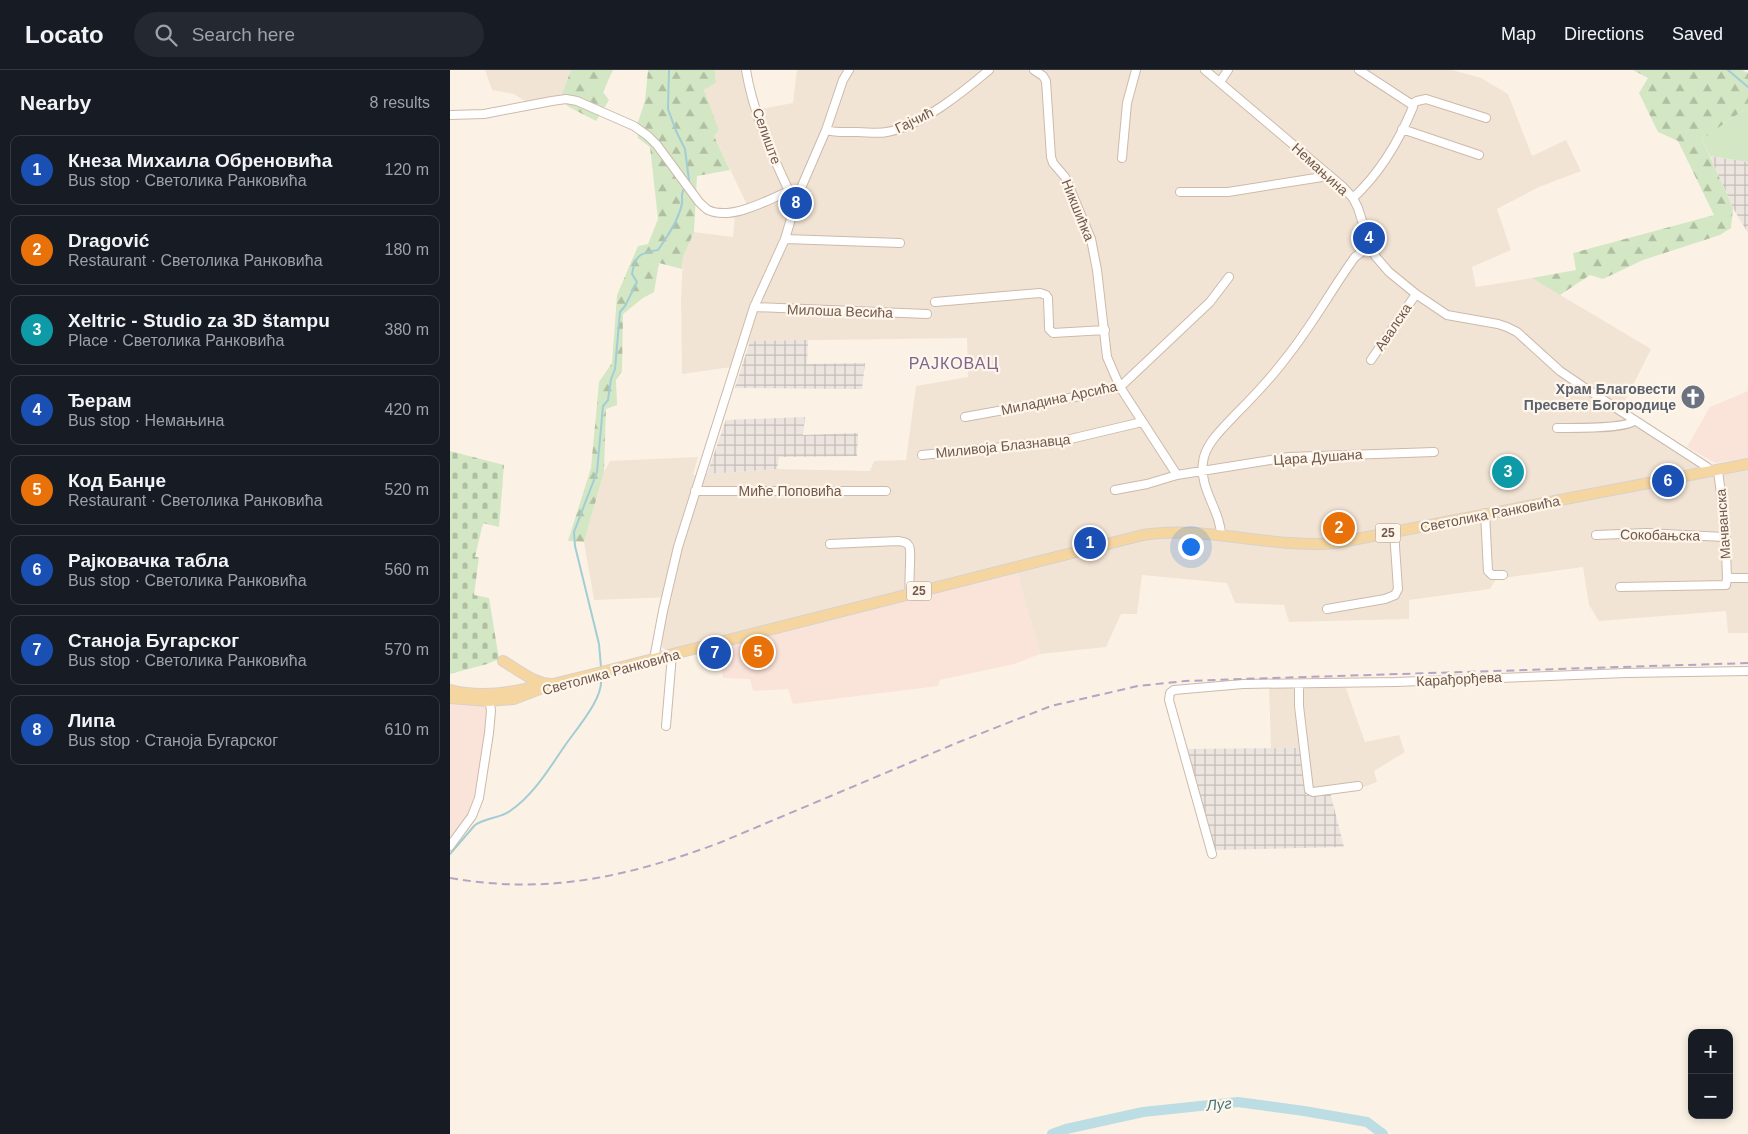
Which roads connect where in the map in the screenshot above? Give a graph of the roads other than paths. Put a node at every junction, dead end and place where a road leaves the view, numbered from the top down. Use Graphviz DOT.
graph roads {
  1 [pos="746,70"];
  2 [pos="849,70"];
  3 [pos="989,70"];
  4 [pos="1034,70"];
  5 [pos="1136,70"];
  6 [pos="1205,70"];
  7 [pos="1228,70"];
  8 [pos="1359,70"];
  9 [pos="1220,82"];
  10 [pos="1412,104"];
  11 [pos="450,115"];
  12 [pos="1486,118"];
  13 [pos="1402,129"];
  14 [pos="826,130"];
  15 [pos="1479,155"];
  16 [pos="1122,158"];
  17 [pos="1328,174"];
  18 [pos="789,191"];
  19 [pos="1180,192"];
  20 [pos="798,195"];
  21 [pos="1352,198"];
  22 [pos="784,239"];
  23 [pos="900,243"];
  24 [pos="1370,246"];
  25 [pos="1229,277"];
  26 [pos="1416,294"];
  27 [pos="935,302"];
  28 [pos="754,307"];
  29 [pos="927,314"];
  30 [pos="1105,330"];
  31 [pos="1371,360"];
  32 [pos="1120,387"];
  33 [pos="965,417"];
  34 [pos="1634,421"];
  35 [pos="1142,422"];
  36 [pos="1558,428"];
  37 [pos="1434,452"];
  38 [pos="922,455"];
  39 [pos="1748,464"];
  40 [pos="1203,471"];
  41 [pos="1714,471"];
  42 [pos="1177,475"];
  43 [pos="886,490"];
  44 [pos="1115,490"];
  45 [pos="694,491"];
  46 [pos="1485,514"];
  47 [pos="1394,532"];
  48 [pos="1221,536"];
  49 [pos="1596,536"];
  50 [pos="1724,537"];
  51 [pos="830,544"];
  52 [pos="1503,575"];
  53 [pos="1727,578"];
  54 [pos="1748,578"];
  55 [pos="1620,587"];
  56 [pos="910,594"];
  57 [pos="1327,609"];
  58 [pos="672,655"];
  59 [pos="654,659"];
  60 [pos="503,661"];
  61 [pos="1748,671"];
  62 [pos="550,684"];
  63 [pos="1299,684"];
  64 [pos="450,690"];
  65 [pos="450,698"];
  66 [pos="492,700"];
  67 [pos="666,726"];
  68 [pos="1358,786"];
  69 [pos="450,846"];
  70 [pos="1212,854"];
  1 -- 18 [label="street, Селиште"];
  2 -- 14 [label="street"];
  3 -- 14 [label="street, Гајчић"];
  4 -- 30 [label="street, Никшићка"];
  5 -- 16 [label="street"];
  6 -- 9 [label="street, Немањина"];
  7 -- 9 [label="street"];
  8 -- 10 [label="street"];
  9 -- 17 [label="street, Немањина"];
  10 -- 12 [label="street"];
  10 -- 13 [label="street"];
  11 -- 18 [label="street"];
  13 -- 15 [label="street"];
  13 -- 21 [label="street"];
  14 -- 20 [label="street"];
  17 -- 19 [label="street"];
  17 -- 21 [label="street, Немањина"];
  18 -- 20 [label="street"];
  20 -- 22 [label="street"];
  21 -- 24 [label="street, Немањина"];
  22 -- 23 [label="street"];
  22 -- 28 [label="street"];
  24 -- 26 [label="street, Немањина"];
  24 -- 40 [label="street"];
  25 -- 32 [label="street, Миладина Арсића"];
  26 -- 31 [label="street, Авалска"];
  26 -- 34 [label="street, Немањина"];
  27 -- 30 [label="street"];
  28 -- 29 [label="street, Милоша Весића"];
  28 -- 45 [label="street"];
  30 -- 32 [label="street, Никшићка"];
  32 -- 33 [label="street, Миладина Арсића"];
  32 -- 35 [label="street, Никшићка"];
  34 -- 36 [label="street"];
  34 -- 41 [label="street, Немањина"];
  35 -- 38 [label="street, Миливоја Блазнавца"];
  35 -- 42 [label="street, Никшићка"];
  37 -- 40 [label="street, Цара Душана"];
  39 -- 41 [label="main road, 25"];
  40 -- 42 [label="street, Цара Душана"];
  40 -- 48 [label="street"];
  41 -- 46 [label="main road, Светолика Ранковића / 25"];
  41 -- 50 [label="street, Мачванска"];
  42 -- 44 [label="street, Цара Душана"];
  43 -- 45 [label="street, Миће Поповића"];
  45 -- 59 [label="street"];
  46 -- 47 [label="main road, Светолика Ранковића / 25"];
  46 -- 52 [label="street"];
  47 -- 48 [label="main road, Светолика Ранковића / 25"];
  47 -- 57 [label="street"];
  48 -- 56 [label="main road, Светолика Ранковића / 25"];
  49 -- 50 [label="street, Сокобањска"];
  50 -- 53 [label="street, Мачванска"];
  51 -- 56 [label="street"];
  53 -- 54 [label="street"];
  53 -- 55 [label="street"];
  56 -- 58 [label="main road, Светолика Ранковића / 25"];
  58 -- 59 [label="main road, Светолика Ранковића / 25"];
  58 -- 67 [label="street"];
  59 -- 62 [label="main road, Светолика Ранковића / 25"];
  60 -- 62 [label="main road"];
  61 -- 63 [label="street, Карађорђева"];
  62 -- 66 [label="main road, Светолика Ранковића / 25"];
  63 -- 68 [label="street"];
  63 -- 70 [label="street, Карађорђева"];
  64 -- 66 [label="main road, Светолика Ранковића / 25"];
  65 -- 66 [label="main road, Светолика Ранковића / 25"];
  66 -- 69 [label="street"];
}
